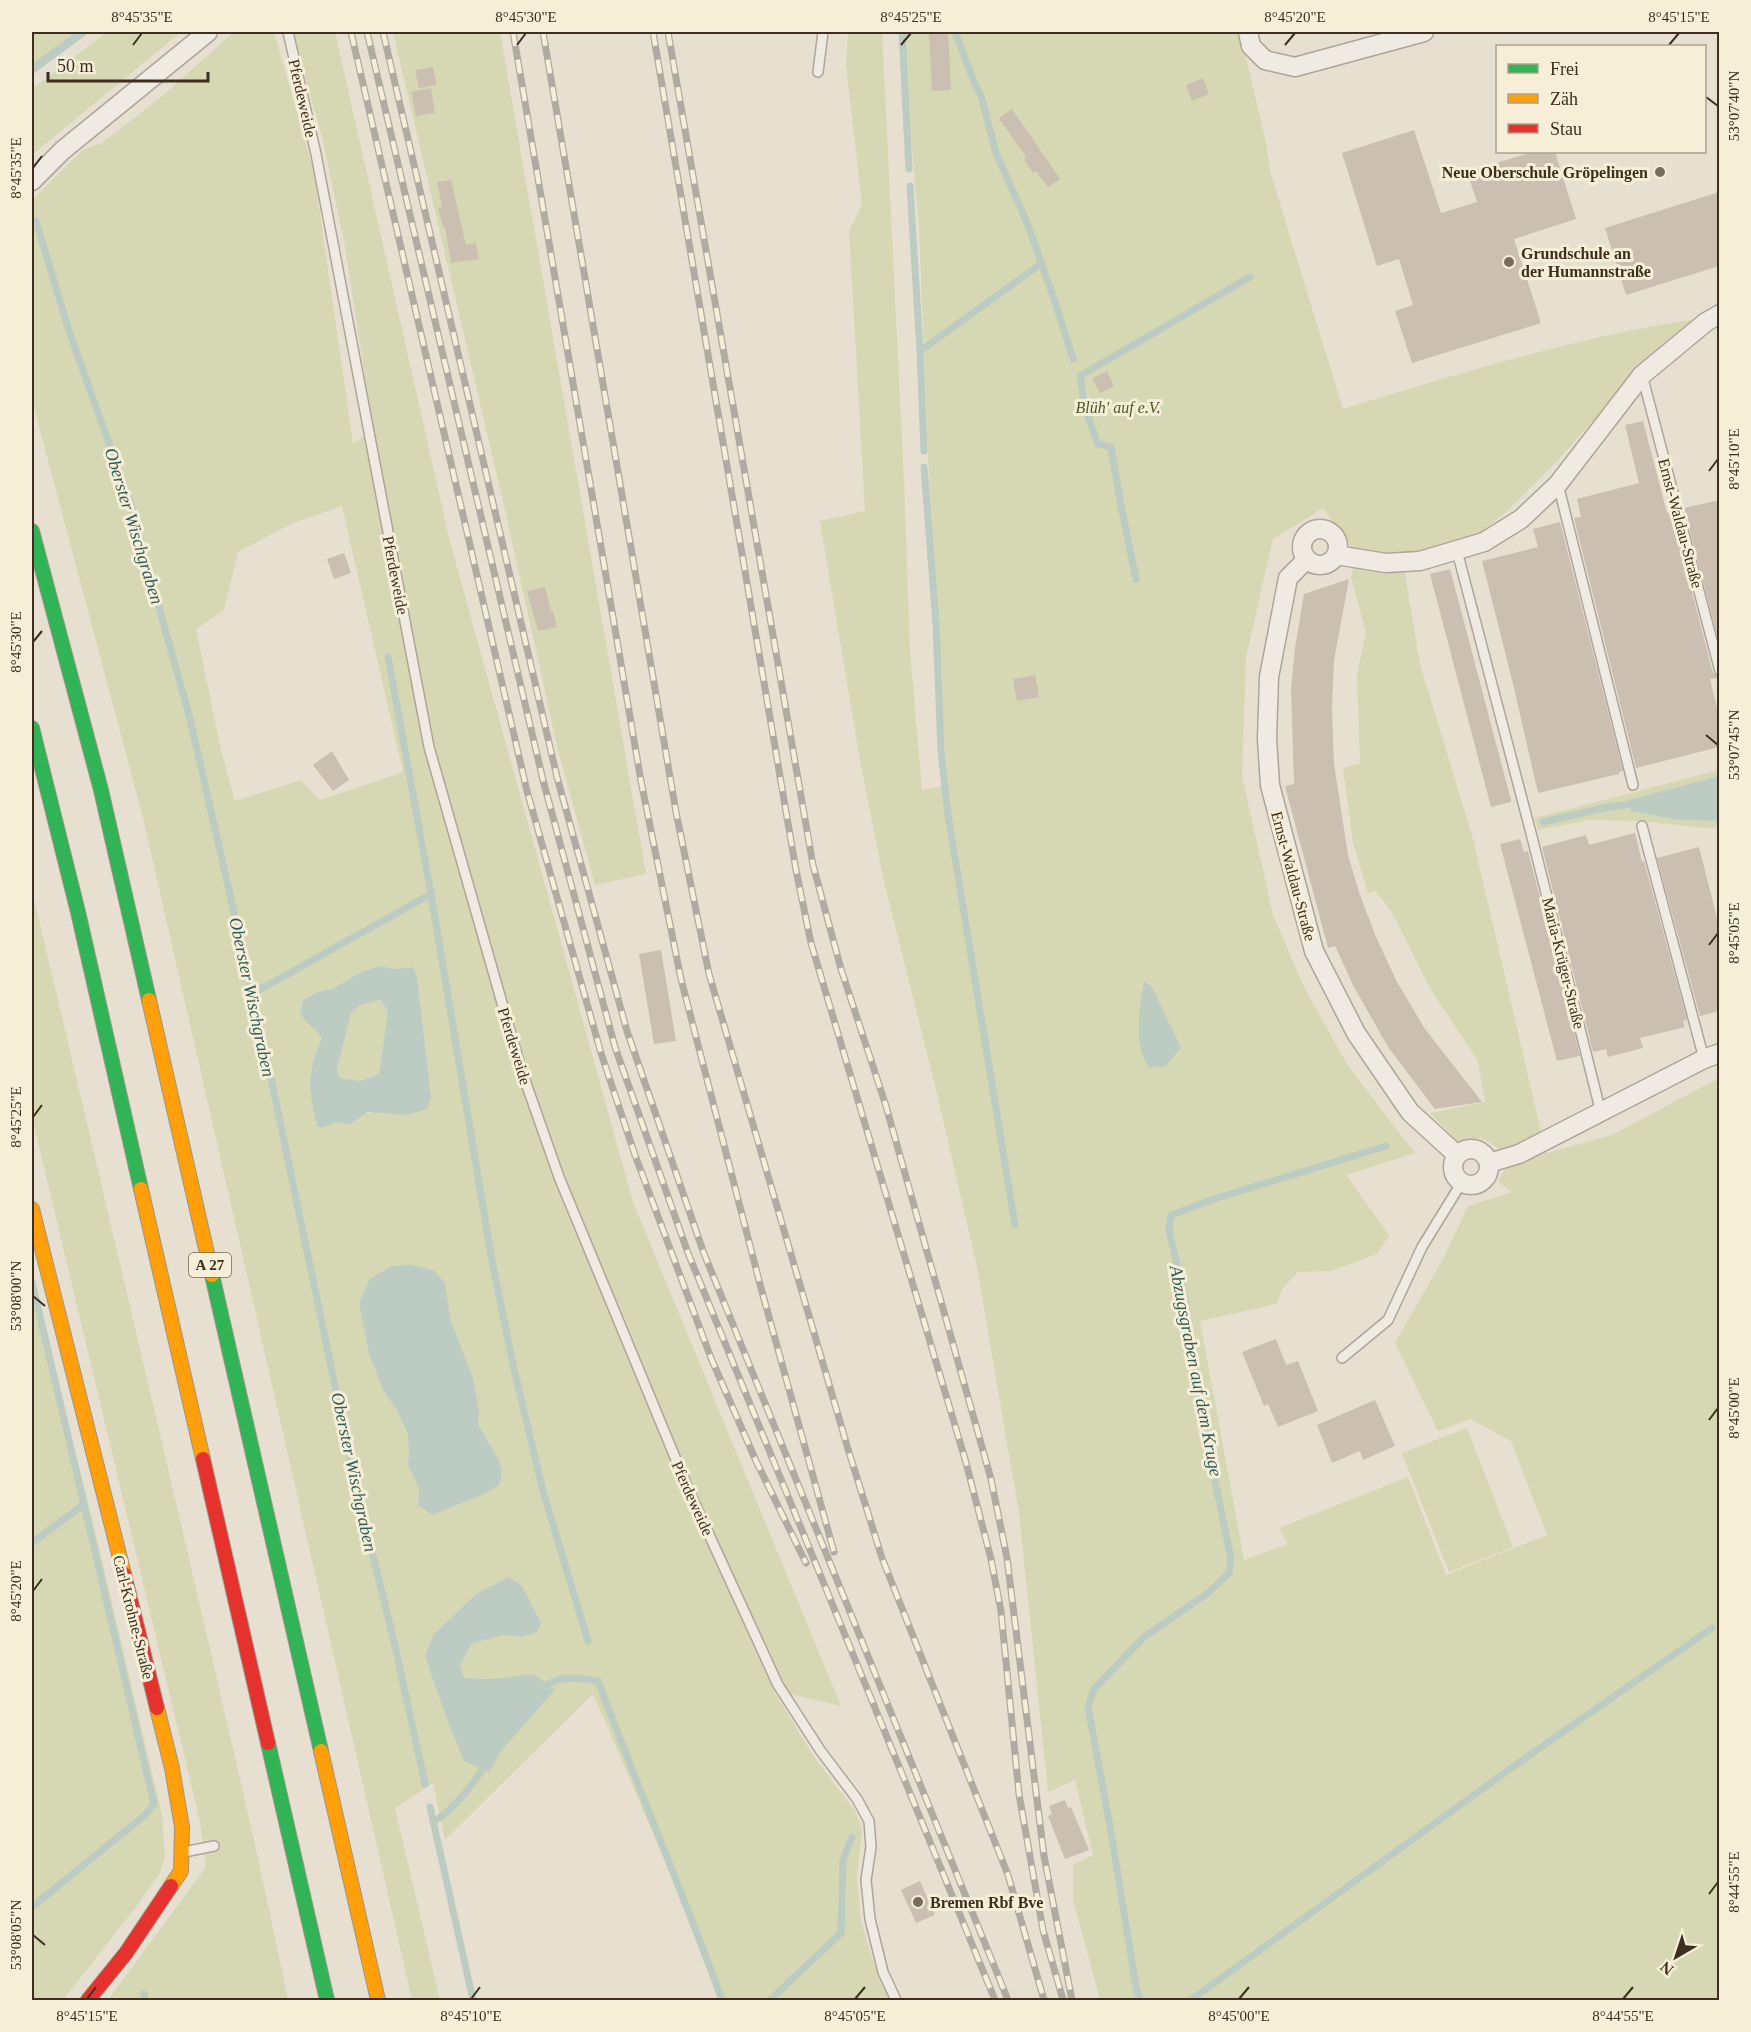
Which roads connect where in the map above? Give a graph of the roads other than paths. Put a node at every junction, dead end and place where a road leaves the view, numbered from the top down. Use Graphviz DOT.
graph roads {
  1 [pos="208,32"];
  2 [pos="288,32"];
  3 [pos="823,32"];
  4 [pos="1248,32"];
  5 [pos="1424,32"];
  6 [pos="819,72"];
  7 [pos="32,181"];
  8 [pos="1719,314"];
  9 [pos="1642,375"];
  10 [pos="1558,484"];
  11 [pos="32,531"];
  12 [pos="1457,551"];
  13 [pos="1336,555"];
  14 [pos="1307,560"];
  15 [pos="1719,671"];
  16 [pos="32,728"];
  17 [pos="1633,785"];
  18 [pos="1642,826"];
  19 [pos="1712,1056"];
  20 [pos="1601,1113"];
  21 [pos="1457,1155"];
  22 [pos="1489,1163"];
  23 [pos="1462,1182"];
  24 [pos="32,1209"];
  25 [pos="1342,1358"];
  26 [pos="214,1846"];
  27 [pos="182,1853"];
  28 [pos="88,2001"];
  29 [pos="327,2001"];
  30 [pos="378,2001"];
  31 [pos="896,2001"];
  1 -- 7 [label="street"];
  2 -- 31 [label="lane, Pferdeweide"];
  3 -- 6 [label="lane"];
  4 -- 5 [label="street"];
  8 -- 9 [label="street"];
  9 -- 10 [label="street"];
  9 -- 15 [label="lane, Ernst-Waldau-Straße"];
  10 -- 12 [label="street"];
  10 -- 17 [label="lane"];
  11 -- 30 [label="main road, A 27"];
  12 -- 13 [label="street"];
  12 -- 20 [label="lane, Maria-Krüger-Straße"];
  13 -- 14 [label="street"];
  13 -- 14 [label="street"];
  14 -- 21 [label="street, Ernst-Waldau-Straße"];
  16 -- 29 [label="main road"];
  18 -- 19 [label="lane"];
  19 -- 20 [label="street"];
  20 -- 22 [label="street"];
  21 -- 22 [label="street"];
  21 -- 23 [label="street"];
  22 -- 23 [label="street"];
  23 -- 25 [label="lane"];
  24 -- 27 [label="main road, Carl-Krohne-Straße"];
  26 -- 27 [label="lane"];
  27 -- 28 [label="main road, Carl-Krohne-Straße"];
}
